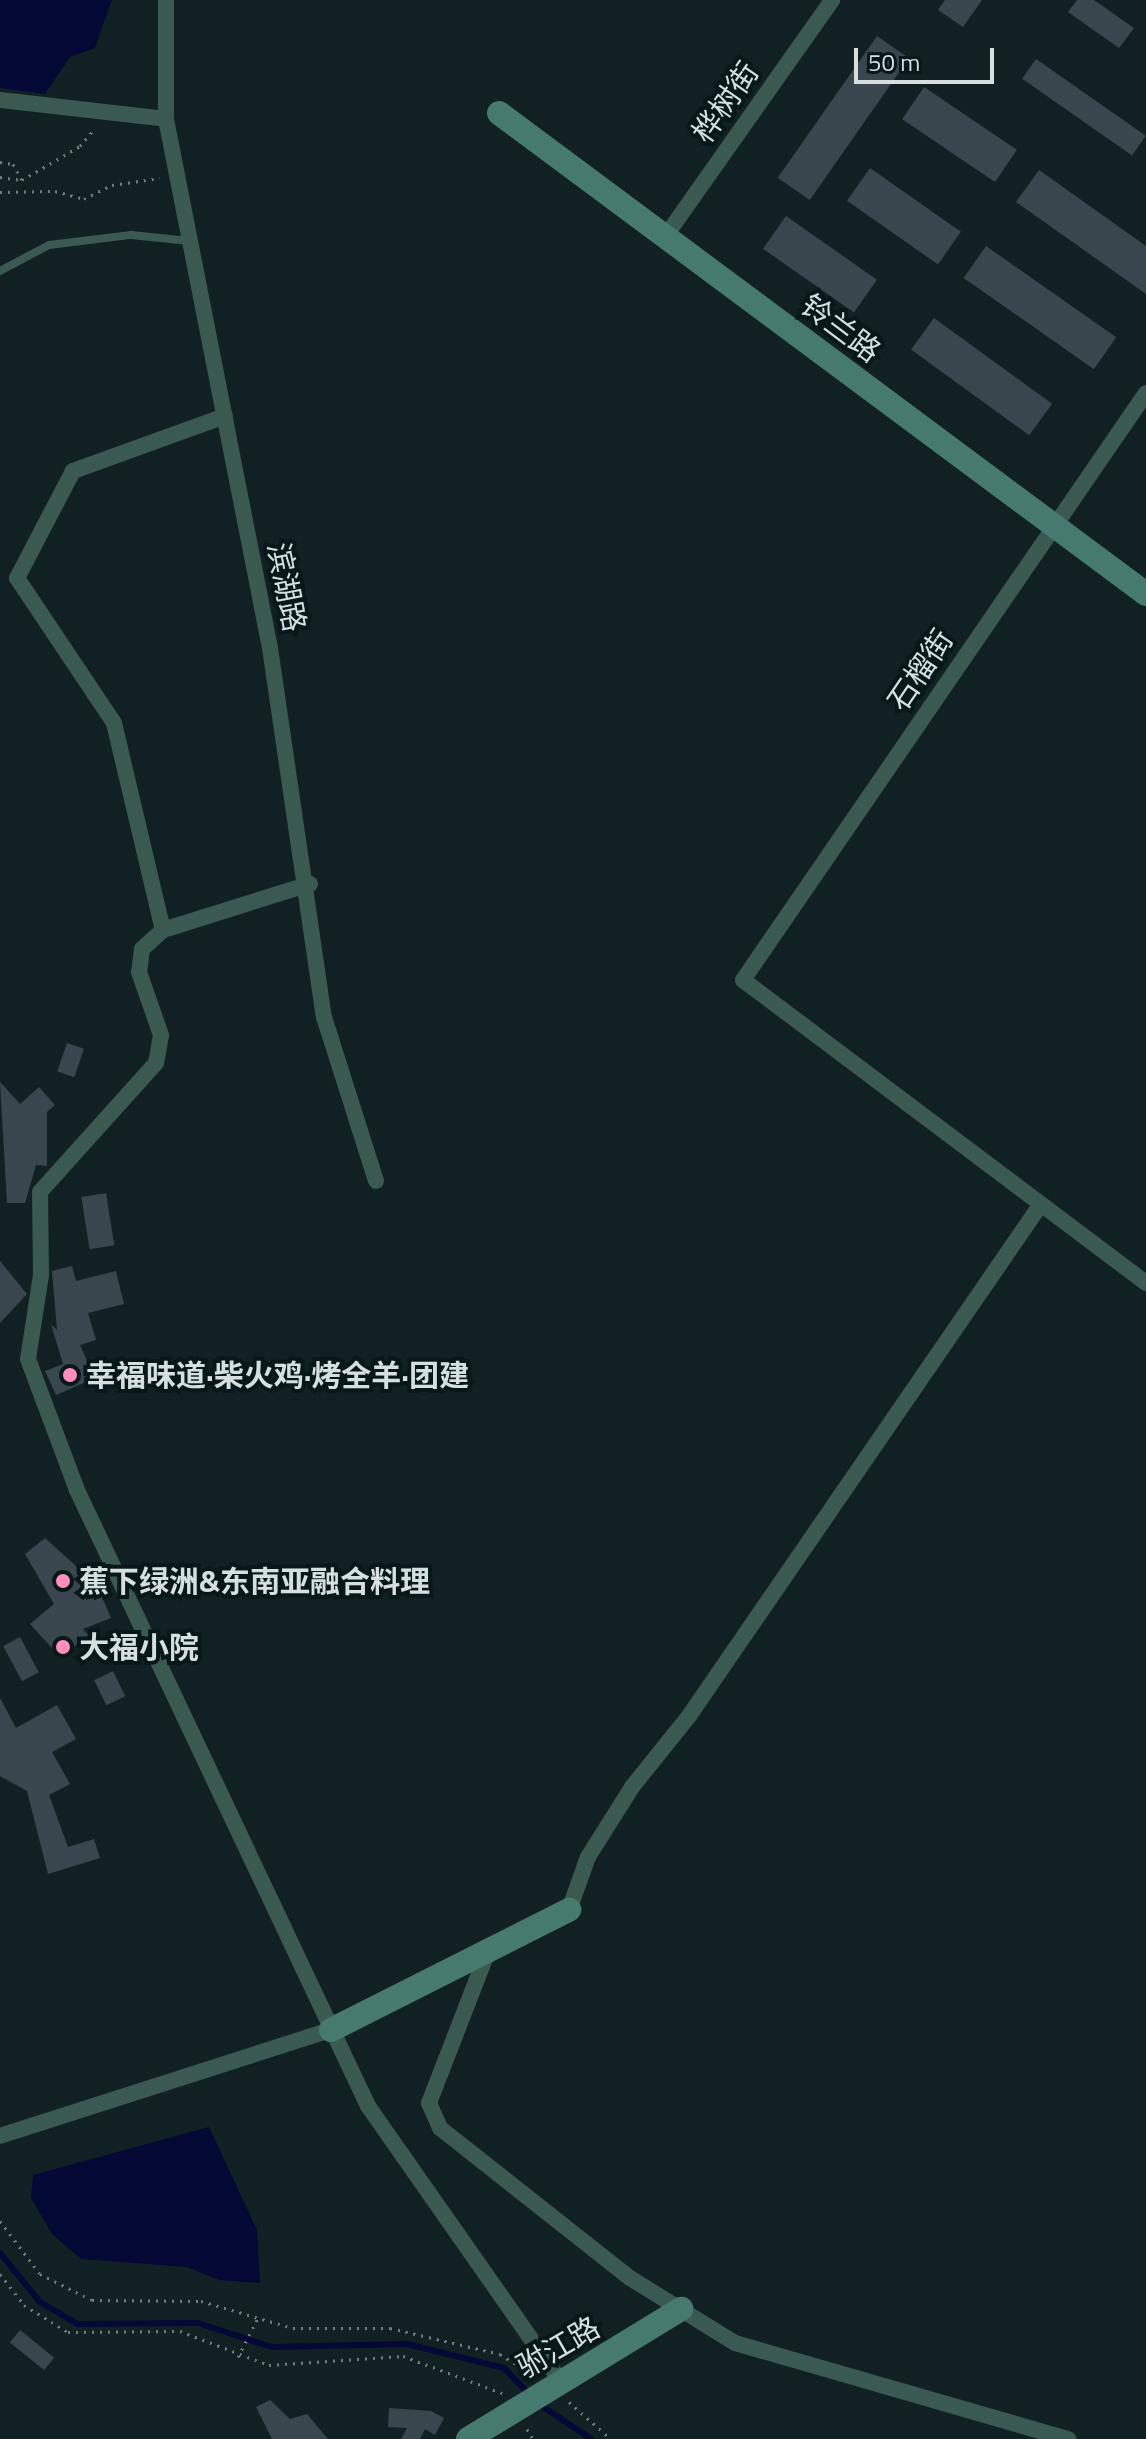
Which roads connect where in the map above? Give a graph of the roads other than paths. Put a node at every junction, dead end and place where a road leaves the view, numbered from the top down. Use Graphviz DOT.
graph roads {
  1 [pos="166,0"];
  2 [pos="832,0"];
  3 [pos="0,100"];
  4 [pos="499,113"];
  5 [pos="166,119"];
  6 [pos="665,237"];
  7 [pos="191,241"];
  8 [pos="0,271"];
  9 [pos="1146,393"];
  10 [pos="225,416"];
  11 [pos="1053,525"];
  12 [pos="1146,594"];
  13 [pos="310,884"];
  14 [pos="163,930"];
  15 [pos="376,1181"];
  16 [pos="1041,1204"];
  17 [pos="1146,1283"];
  18 [pos="569,1910"];
  19 [pos="486,1956"];
  20 [pos="331,2030"];
  21 [pos="0,2136"];
  22 [pos="681,2309"];
  23 [pos="554,2388"];
  24 [pos="468,2439"];
  25 [pos="1068,2439"];
  1 -- 5 [label="street, 滨湖路"];
  2 -- 6 [label="street, 桦树街"];
  3 -- 5 [label="street"];
  4 -- 6 [label="street, 铃兰路"];
  5 -- 7 [label="street, 滨湖路"];
  6 -- 11 [label="street, 铃兰路"];
  7 -- 8 [label="lane"];
  7 -- 10 [label="street, 滨湖路"];
  9 -- 11 [label="street, 石榴街"];
  10 -- 13 [label="street, 滨湖路"];
  10 -- 14 [label="street"];
  11 -- 12 [label="street, 铃兰路"];
  11 -- 16 [label="street, 石榴街"];
  13 -- 14 [label="street"];
  13 -- 15 [label="street, 滨湖路"];
  14 -- 20 [label="street"];
  16 -- 17 [label="street"];
  16 -- 18 [label="street"];
  18 -- 19 [label="street"];
  19 -- 20 [label="street"];
  19 -- 22 [label="street"];
  20 -- 21 [label="street"];
  20 -- 23 [label="street"];
  22 -- 23 [label="street, 驸江路"];
  22 -- 25 [label="street"];
  23 -- 24 [label="street, 驸江路"];
}
